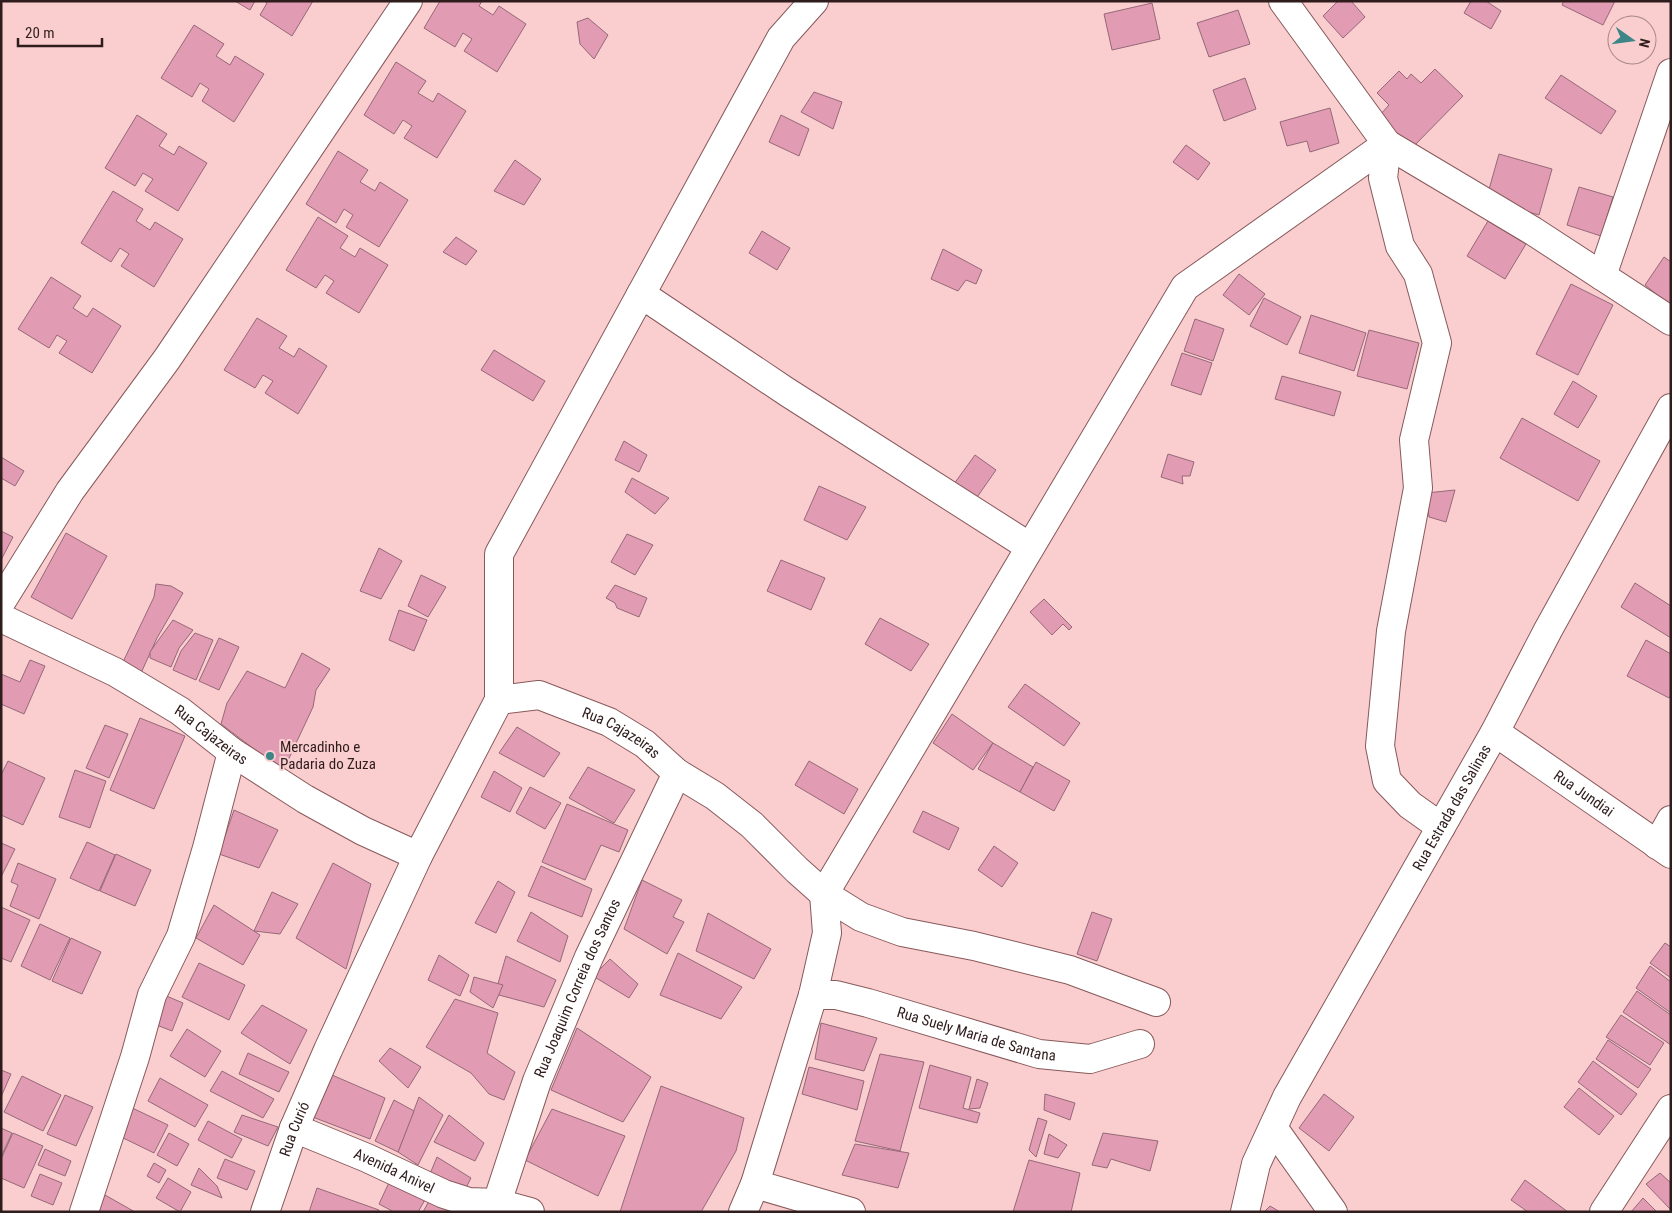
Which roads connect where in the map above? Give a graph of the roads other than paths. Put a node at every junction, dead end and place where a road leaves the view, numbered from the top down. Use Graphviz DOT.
graph roads {
  1 [pos="408,1"];
  2 [pos="814,1"];
  3 [pos="1283,1"];
  4 [pos="1671,74"];
  5 [pos="1387,144"];
  6 [pos="1602,276"];
  7 [pos="641,294"];
  8 [pos="1671,321"];
  9 [pos="1671,408"];
  10 [pos="1030,547"];
  11 [pos="4,590"];
  12 [pos="1,618"];
  13 [pos="499,700"];
  14 [pos="1495,732"];
  15 [pos="232,752"];
  16 [pos="677,773"];
  17 [pos="1671,820"];
  18 [pos="1442,827"];
  19 [pos="1664,849"];
  20 [pos="418,856"];
  21 [pos="824,894"];
  22 [pos="813,995"];
  23 [pos="1156,1002"];
  24 [pos="1140,1044"];
  25 [pos="1671,1109"];
  26 [pos="294,1128"];
  27 [pos="1274,1129"];
  28 [pos="755,1184"];
  29 [pos="495,1207"];
  30 [pos="84,1212"];
  31 [pos="265,1212"];
  32 [pos="530,1212"];
  33 [pos="743,1212"];
  34 [pos="851,1212"];
  35 [pos="1245,1212"];
  36 [pos="1333,1212"];
  37 [pos="1604,1212"];
  1 -- 11 [label="street"];
  2 -- 7 [label="street"];
  3 -- 5 [label="street"];
  4 -- 6 [label="street"];
  5 -- 6 [label="street"];
  5 -- 10 [label="street"];
  5 -- 18 [label="street"];
  6 -- 8 [label="street"];
  7 -- 10 [label="street"];
  7 -- 13 [label="street"];
  9 -- 14 [label="street, Rua Estrada das Salinas"];
  10 -- 21 [label="street"];
  12 -- 15 [label="street, Rua Cajazeiras"];
  13 -- 16 [label="street, Rua Cajazeiras"];
  13 -- 20 [label="street, Rua Curió"];
  14 -- 18 [label="street, Rua Estrada das Salinas"];
  14 -- 19 [label="street, Rua Jundiai"];
  15 -- 20 [label="street, Rua Cajazeiras"];
  15 -- 30 [label="street"];
  16 -- 21 [label="street, Rua Cajazeiras"];
  16 -- 29 [label="street, Rua Joaquim Correia dos Santos"];
  17 -- 19 [label="street"];
  18 -- 27 [label="street, Rua Estrada das Salinas"];
  20 -- 26 [label="street, Rua Curió"];
  21 -- 22 [label="street"];
  21 -- 23 [label="street, Rua Cajazeiras"];
  22 -- 24 [label="street, Rua Suely Maria de Santana"];
  22 -- 28 [label="street"];
  25 -- 37 [label="street"];
  26 -- 29 [label="street, Avenida Anivel"];
  26 -- 31 [label="street, Rua Curió"];
  27 -- 35 [label="street, Rua Estrada das Salinas"];
  27 -- 36 [label="street"];
  28 -- 33 [label="street"];
  28 -- 34 [label="street"];
  29 -- 32 [label="street, Avenida Anivel"];
}
